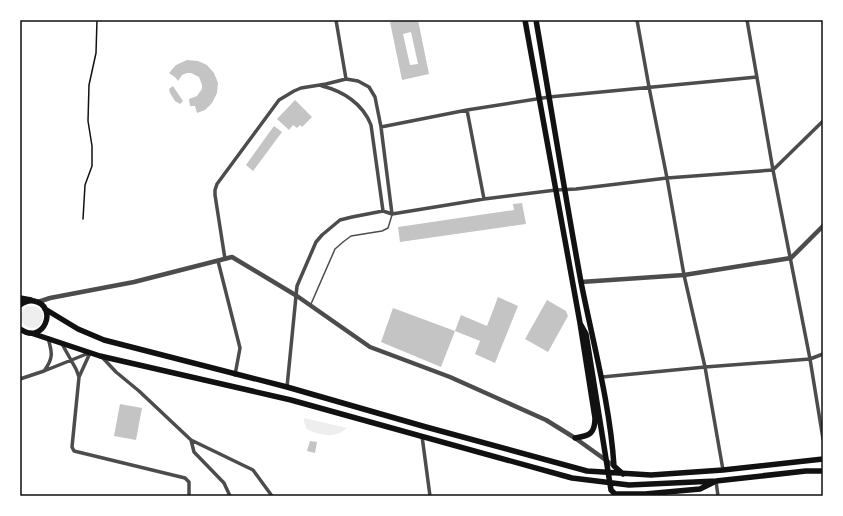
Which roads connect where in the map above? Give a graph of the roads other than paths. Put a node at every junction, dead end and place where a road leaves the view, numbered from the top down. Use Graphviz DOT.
graph roads {
  1 [pos="336,20"];
  2 [pos="525,20"];
  3 [pos="536,20"];
  4 [pos="637,20"];
  5 [pos="747,20"];
  6 [pos="757,77"];
  7 [pos="346,79"];
  8 [pos="321,85"];
  9 [pos="648,87"];
  10 [pos="549,97"];
  11 [pos="539,99"];
  12 [pos="466,110"];
  13 [pos="823,121"];
  14 [pos="381,127"];
  15 [pos="773,170"];
  16 [pos="667,178"];
  17 [pos="556,190"];
  18 [pos="565,190"];
  19 [pos="484,199"];
  20 [pos="383,211"];
  21 [pos="392,214"];
  22 [pos="823,226"];
  23 [pos="791,258"];
  24 [pos="225,259"];
  25 [pos="218,261"];
  26 [pos="684,275"];
  27 [pos="581,282"];
  28 [pos="297,296"];
  29 [pos="20,298"];
  30 [pos="35,302"];
  31 [pos="20,305"];
  32 [pos="311,306"];
  33 [pos="45,309"];
  34 [pos="580,323"];
  35 [pos="20,330"];
  36 [pos="31,333"];
  37 [pos="48,338"];
  38 [pos="61,342"];
  39 [pos="90,353"];
  40 [pos="823,354"];
  41 [pos="100,356"];
  42 [pos="72,360"];
  43 [pos="810,360"];
  44 [pos="705,367"];
  45 [pos="44,371"];
  46 [pos="235,374"];
  47 [pos="79,377"];
  48 [pos="602,377"];
  49 [pos="20,379"];
  50 [pos="287,387"];
  51 [pos="422,436"];
  52 [pos="575,438"];
  53 [pos="823,439"];
  54 [pos="191,440"];
  55 [pos="823,459"];
  56 [pos="614,466"];
  57 [pos="723,470"];
  58 [pos="823,471"];
  59 [pos="624,474"];
  60 [pos="716,481"];
  61 [pos="189,496"];
  62 [pos="230,496"];
  63 [pos="272,496"];
  64 [pos="430,496"];
  65 [pos="718,496"];
  1 -- 7 [label="street"];
  2 -- 11 [label="main road"];
  3 -- 10 [label="main road"];
  4 -- 9 [label="street"];
  5 -- 6 [label="street"];
  6 -- 9 [label="street"];
  6 -- 15 [label="street"];
  7 -- 8 [label="street"];
  7 -- 14 [label="street"];
  8 -- 20 [label="street"];
  8 -- 24 [label="street"];
  9 -- 10 [label="street"];
  9 -- 16 [label="street"];
  10 -- 11 [label="street"];
  10 -- 18 [label="main road"];
  11 -- 12 [label="street"];
  11 -- 17 [label="main road"];
  12 -- 14 [label="street"];
  12 -- 19 [label="street"];
  13 -- 15 [label="street"];
  14 -- 21 [label="street"];
  15 -- 16 [label="street"];
  15 -- 23 [label="street"];
  16 -- 18 [label="street"];
  16 -- 26 [label="street"];
  17 -- 18 [label="street"];
  17 -- 19 [label="street"];
  17 -- 34 [label="main road"];
  18 -- 27 [label="main road"];
  19 -- 21 [label="street"];
  20 -- 21 [label="street"];
  20 -- 28 [label="street"];
  21 -- 32 [label="lane"];
  22 -- 23 [label="street"];
  23 -- 26 [label="street"];
  23 -- 43 [label="street"];
  24 -- 25 [label="street"];
  24 -- 28 [label="street"];
  25 -- 30 [label="street"];
  25 -- 46 [label="street"];
  26 -- 27 [label="street"];
  26 -- 44 [label="street"];
  27 -- 48 [label="main road"];
  28 -- 32 [label="street"];
  28 -- 50 [label="street"];
  29 -- 30 [label="main road"];
  30 -- 31 [label="main road"];
  30 -- 33 [label="main road"];
  32 -- 52 [label="street"];
  33 -- 36 [label="main road"];
  33 -- 46 [label="main road"];
  34 -- 52 [label="main road"];
  34 -- 60 [label="main road"];
  35 -- 36 [label="main road"];
  36 -- 37 [label="main road"];
  37 -- 38 [label="main road"];
  37 -- 45 [label="street"];
  38 -- 39 [label="main road"];
  38 -- 42 [label="street"];
  39 -- 41 [label="main road"];
  39 -- 42 [label="street"];
  39 -- 47 [label="street"];
  40 -- 43 [label="street"];
  41 -- 51 [label="main road"];
  41 -- 54 [label="street"];
  42 -- 45 [label="street"];
  42 -- 47 [label="street"];
  43 -- 44 [label="street"];
  43 -- 53 [label="street"];
  44 -- 48 [label="street"];
  44 -- 57 [label="street"];
  45 -- 49 [label="street"];
  46 -- 50 [label="main road"];
  47 -- 61 [label="street"];
  48 -- 56 [label="main road"];
  50 -- 59 [label="main road"];
  51 -- 60 [label="main road"];
  51 -- 64 [label="street"];
  52 -- 56 [label="street"];
  54 -- 62 [label="street"];
  54 -- 63 [label="street"];
  55 -- 57 [label="main road"];
  56 -- 59 [label="main road"];
  57 -- 59 [label="main road"];
  58 -- 60 [label="main road"];
  60 -- 65 [label="street"];
}
